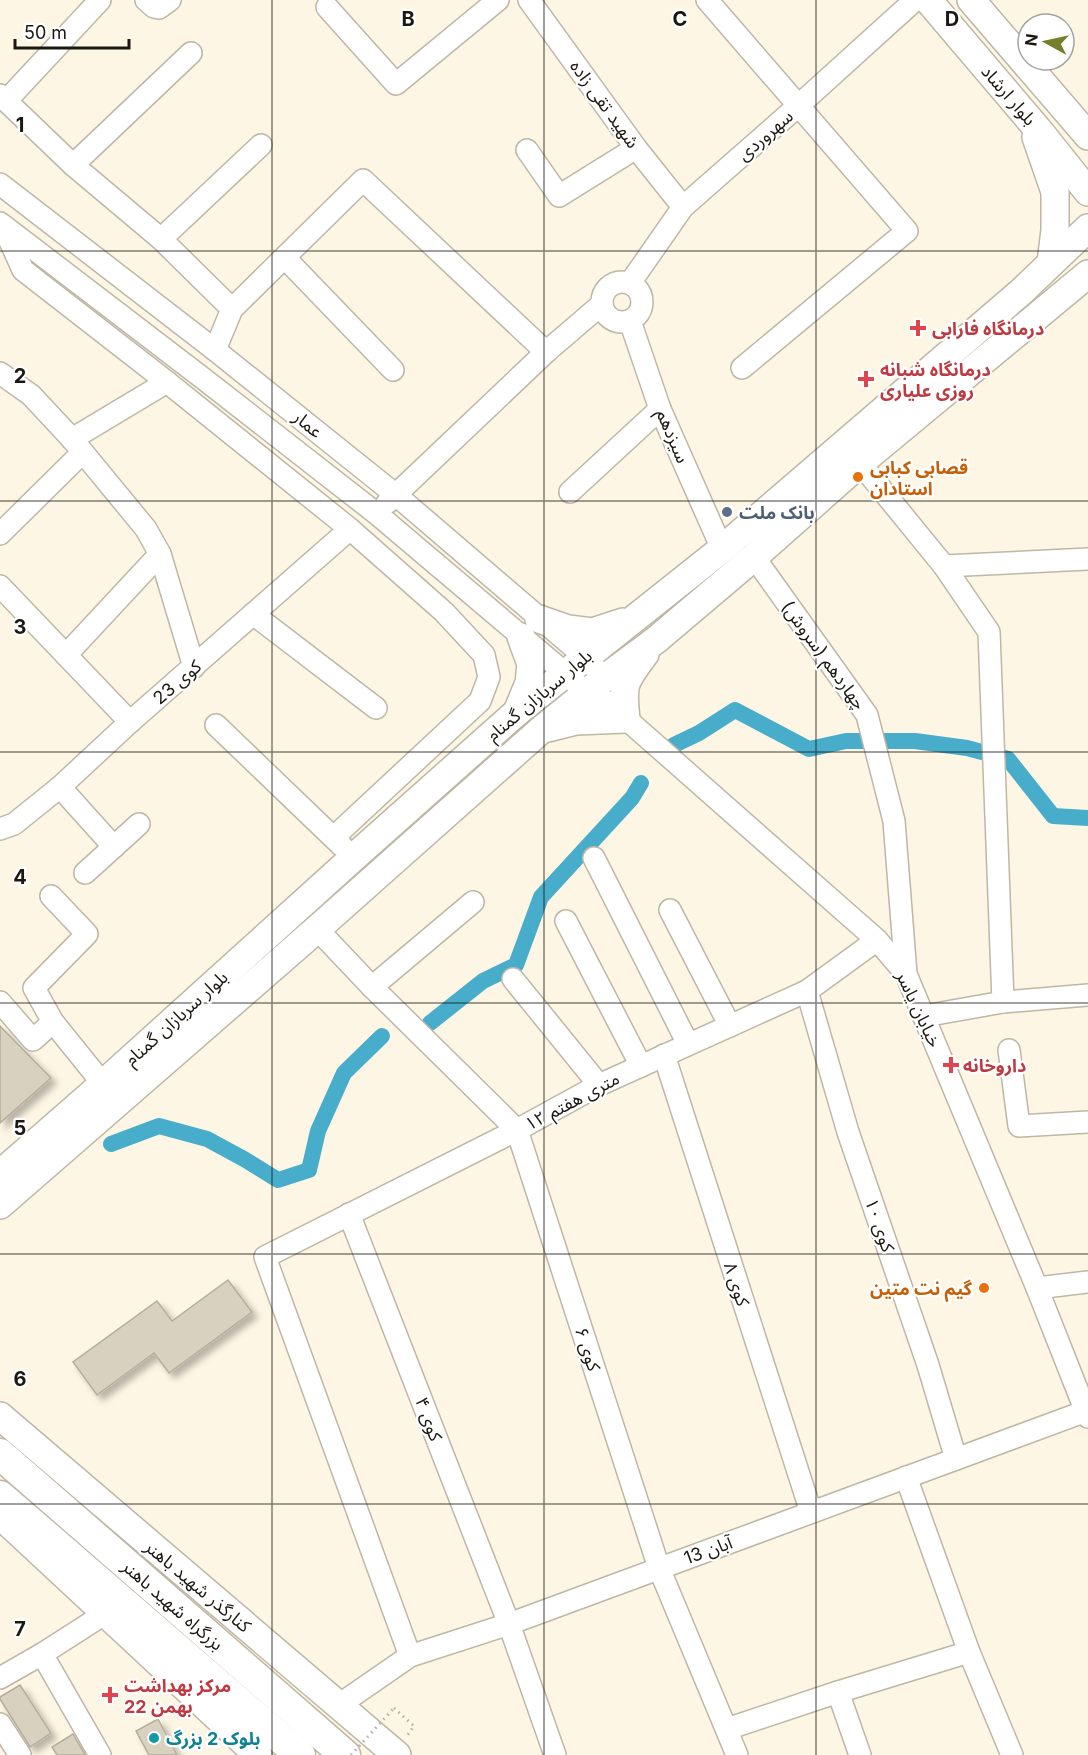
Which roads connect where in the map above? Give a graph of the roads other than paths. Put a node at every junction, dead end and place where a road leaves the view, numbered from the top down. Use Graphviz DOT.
graph roads {
  1 [pos="99,0"];
  2 [pos="146,0"];
  3 [pos="170,0"];
  4 [pos="498,0"];
  5 [pos="529,0"];
  6 [pos="707,0"];
  7 [pos="915,0"];
  8 [pos="928,0"];
  9 [pos="971,0"];
  10 [pos="327,7"];
  11 [pos="191,53"];
  12 [pos="3,98"];
  13 [pos="798,106"];
  14 [pos="1063,109"];
  15 [pos="1036,126"];
  16 [pos="1088,136"];
  17 [pos="261,145"];
  18 [pos="636,147"];
  19 [pos="527,150"];
  20 [pos="73,165"];
  21 [pos="0,184"];
  22 [pos="1088,192"];
  23 [pos="683,207"];
  24 [pos="1,224"];
  25 [pos="1088,228"];
  26 [pos="160,239"];
  27 [pos="285,258"];
  28 [pos="1051,263"];
  29 [pos="1082,282"];
  30 [pos="630,283"];
  31 [pos="1021,292"];
  32 [pos="602,304"];
  33 [pos="232,309"];
  34 [pos="1039,313"];
  35 [pos="630,321"];
  36 [pos="215,350"];
  37 [pos="546,352"];
  38 [pos="742,368"];
  39 [pos="393,370"];
  40 [pos="0,373"];
  41 [pos="168,382"];
  42 [pos="660,409"];
  43 [pos="77,446"];
  44 [pos="860,463"];
  45 [pos="570,492"];
  46 [pos="396,495"];
  47 [pos="377,514"];
  48 [pos="350,529"];
  49 [pos="0,534"];
  50 [pos="722,549"];
  51 [pos="160,554"];
  52 [pos="754,557"];
  53 [pos="1088,559"];
  54 [pos="944,566"];
  55 [pos="0,586"];
  56 [pos="464,588"];
  57 [pos="444,612"];
  58 [pos="253,614"];
  59 [pos="638,617"];
  60 [pos="530,628"];
  61 [pos="656,640"];
  62 [pos="66,655"];
  63 [pos="575,665"];
  64 [pos="194,667"];
  65 [pos="606,698"];
  66 [pos="376,708"];
  67 [pos="517,712"];
  68 [pos="130,722"];
  69 [pos="216,725"];
  70 [pos="541,730"];
  71 [pos="60,787"];
  72 [pos="139,824"];
  73 [pos="0,829"];
  74 [pos="334,837"];
  75 [pos="114,847"];
  76 [pos="353,858"];
  77 [pos="594,858"];
  78 [pos="85,873"];
  79 [pos="51,896"];
  80 [pos="473,902"];
  81 [pos="670,910"];
  82 [pos="566,921"];
  83 [pos="317,929"];
  84 [pos="877,940"];
  85 [pos="906,974"];
  86 [pos="513,979"];
  87 [pos="372,987"];
  88 [pos="807,991"];
  89 [pos="1088,995"];
  90 [pos="0,1002"];
  91 [pos="1003,1002"];
  92 [pos="924,1017"];
  93 [pos="53,1022"];
  94 [pos="729,1026"];
  95 [pos="688,1044"];
  96 [pos="1009,1050"];
  97 [pos="664,1055"];
  98 [pos="641,1066"];
  99 [pos="103,1084"];
  100 [pos="599,1085"];
  101 [pos="1088,1122"];
  102 [pos="517,1130"];
  103 [pos="0,1174"];
  104 [pos="0,1205"];
  105 [pos="349,1214"];
  106 [pos="1088,1282"];
  107 [pos="1037,1288"];
  108 [pos="1087,1414"];
  109 [pos="3,1426"];
  110 [pos="956,1459"];
  111 [pos="906,1477"];
  112 [pos="0,1496"];
  113 [pos="811,1512"];
  114 [pos="0,1515"];
  115 [pos="659,1568"];
  116 [pos="106,1613"];
  117 [pos="509,1624"];
  118 [pos="969,1652"];
  119 [pos="42,1654"];
  120 [pos="410,1656"];
  121 [pos="0,1678"];
  122 [pos="838,1692"];
  123 [pos="339,1705"];
  124 [pos="0,1724"];
  125 [pos="727,1730"];
  126 [pos="20,1755"];
  127 [pos="100,1755"];
  128 [pos="258,1755"];
  129 [pos="300,1755"];
  130 [pos="345,1755"];
  131 [pos="397,1755"];
  132 [pos="555,1755"];
  133 [pos="737,1755"];
  134 [pos="860,1755"];
  135 [pos="1012,1755"];
  1 -- 12 [label="street"];
  2 -- 3 [label="street"];
  4 -- 10 [label="street"];
  5 -- 18 [label="street, شهید تقی زاده"];
  6 -- 13 [label="street"];
  7 -- 13 [label="street, سهروردی"];
  8 -- 15 [label="main road, بلوار ارشاد"];
  9 -- 14 [label="main road, بلوار ارشاد"];
  11 -- 20 [label="street"];
  12 -- 20 [label="street"];
  13 -- 23 [label="street, سهروردی"];
  13 -- 38 [label="street"];
  14 -- 15 [label="main road"];
  14 -- 16 [label="main road, بلوار ارشاد"];
  15 -- 22 [label="main road, بلوار ارشاد"];
  15 -- 28 [label="main road"];
  17 -- 26 [label="street"];
  18 -- 19 [label="street"];
  18 -- 23 [label="street, شهید تقی زاده"];
  20 -- 26 [label="street"];
  21 -- 36 [label="street, عمار"];
  23 -- 30 [label="street, سهروردی"];
  24 -- 41 [label="street"];
  24 -- 47 [label="street, عمار"];
  25 -- 28 [label="main road, بلوار سربازان گمنام"];
  26 -- 33 [label="street"];
  27 -- 33 [label="street"];
  27 -- 37 [label="street"];
  27 -- 39 [label="street"];
  28 -- 31 [label="main road, بلوار سربازان گمنام"];
  29 -- 34 [label="main road, بلوار سربازان گمنام"];
  30 -- 32 [label="street"];
  30 -- 35 [label="street"];
  31 -- 34 [label="main road"];
  31 -- 50 [label="main road, بلوار سربازان گمنام"];
  32 -- 35 [label="street"];
  32 -- 37 [label="street"];
  33 -- 36 [label="street"];
  34 -- 44 [label="main road, بلوار سربازان گمنام"];
  35 -- 42 [label="street, سیزدهم"];
  36 -- 46 [label="street, عمار"];
  37 -- 46 [label="street"];
  40 -- 43 [label="street"];
  41 -- 43 [label="street"];
  41 -- 48 [label="street"];
  42 -- 45 [label="street"];
  42 -- 50 [label="street, سیزدهم"];
  43 -- 49 [label="street"];
  43 -- 51 [label="street"];
  44 -- 52 [label="main road, بلوار سربازان گمنام"];
  44 -- 54 [label="street"];
  46 -- 47 [label="street"];
  46 -- 60 [label="street, عمار"];
  47 -- 56 [label="street, عمار"];
  48 -- 57 [label="street"];
  48 -- 58 [label="street, کوی 23"];
  50 -- 59 [label="main road, بلوار سربازان گمنام"];
  51 -- 62 [label="street"];
  51 -- 64 [label="street"];
  52 -- 61 [label="main road, بلوار سربازان گمنام"];
  52 -- 85 [label="street, چهاردهم (سروش)"];
  53 -- 54 [label="street"];
  54 -- 91 [label="street"];
  55 -- 62 [label="street"];
  56 -- 57 [label="street"];
  56 -- 60 [label="street, عمار"];
  57 -- 74 [label="street"];
  58 -- 64 [label="street, کوی 23"];
  58 -- 66 [label="street"];
  59 -- 60 [label="main road"];
  59 -- 63 [label="main road, بلوار سربازان گمنام"];
  60 -- 63 [label="street, عمار"];
  60 -- 67 [label="main road"];
  61 -- 65 [label="main road, بلوار سربازان گمنام"];
  61 -- 65 [label="main road"];
  62 -- 68 [label="street"];
  63 -- 65 [label="street, عمار"];
  63 -- 67 [label="main road, بلوار سربازان گمنام"];
  64 -- 68 [label="street, کوی 23"];
  65 -- 70 [label="main road, بلوار سربازان گمنام"];
  65 -- 70 [label="main road"];
  65 -- 84 [label="street, خیابان یاسر"];
  67 -- 76 [label="main road, بلوار سربازان گمنام"];
  68 -- 71 [label="street, کوی 23"];
  69 -- 74 [label="street"];
  70 -- 83 [label="main road, بلوار سربازان گمنام"];
  71 -- 73 [label="street, کوی 23"];
  71 -- 75 [label="street"];
  72 -- 75 [label="street"];
  74 -- 76 [label="street"];
  75 -- 78 [label="street"];
  76 -- 99 [label="main road, بلوار سربازان گمنام"];
  77 -- 95 [label="street"];
  79 -- 93 [label="street"];
  80 -- 87 [label="street"];
  81 -- 94 [label="street"];
  82 -- 98 [label="street"];
  83 -- 87 [label="street"];
  83 -- 104 [label="main road, بلوار سربازان گمنام"];
  84 -- 85 [label="street, خیابان یاسر"];
  84 -- 88 [label="street, ۱۲ متری هفتم"];
  85 -- 92 [label="street, خیابان یاسر"];
  86 -- 100 [label="street"];
  87 -- 102 [label="street"];
  88 -- 94 [label="street, ۱۲ متری هفتم"];
  88 -- 110 [label="street, کوی ۱۰"];
  89 -- 91 [label="street"];
  90 -- 93 [label="street"];
  91 -- 92 [label="street"];
  92 -- 107 [label="street, خیابان یاسر"];
  93 -- 99 [label="street"];
  94 -- 95 [label="street, ۱۲ متری هفتم"];
  95 -- 97 [label="street, ۱۲ متری هفتم"];
  96 -- 101 [label="street"];
  97 -- 98 [label="street, ۱۲ متری هفتم"];
  97 -- 113 [label="street, کوی ۸"];
  98 -- 100 [label="street, ۱۲ متری هفتم"];
  99 -- 103 [label="main road, بلوار سربازان گمنام"];
  100 -- 102 [label="street, ۱۲ متری هفتم"];
  102 -- 105 [label="street, ۱۲ متری هفتم"];
  102 -- 115 [label="street, کوی ۶"];
  105 -- 117 [label="street, کوی ۴"];
  105 -- 120 [label="street, ۱۲ متری هفتم"];
  106 -- 107 [label="street"];
  107 -- 108 [label="street, خیابان یاسر"];
  108 -- 110 [label="street, 13 آبان"];
  109 -- 123 [label="main road, کنارگذر شهید باهنر"];
  109 -- 130 [label="highway, بزرگراه شهید باهنر"];
  110 -- 111 [label="street, 13 آبان"];
  111 -- 113 [label="street, 13 آبان"];
  111 -- 118 [label="street"];
  112 -- 129 [label="highway, بزرگراه شهید باهنر"];
  113 -- 115 [label="street, 13 آبان"];
  114 -- 116 [label="main road"];
  115 -- 117 [label="street, 13 آبان"];
  115 -- 125 [label="street, کوی ۶"];
  116 -- 119 [label="street"];
  116 -- 128 [label="main road"];
  117 -- 120 [label="street, 13 آبان"];
  117 -- 132 [label="street, کوی ۴"];
  118 -- 122 [label="street"];
  118 -- 135 [label="street"];
  119 -- 121 [label="street"];
  119 -- 127 [label="street"];
  120 -- 123 [label="street, 13 آبان"];
  122 -- 125 [label="street"];
  122 -- 134 [label="street"];
  123 -- 131 [label="main road, کنارگذر شهید باهنر"];
  124 -- 126 [label="street"];
  125 -- 133 [label="street, کوی ۶"];
}
